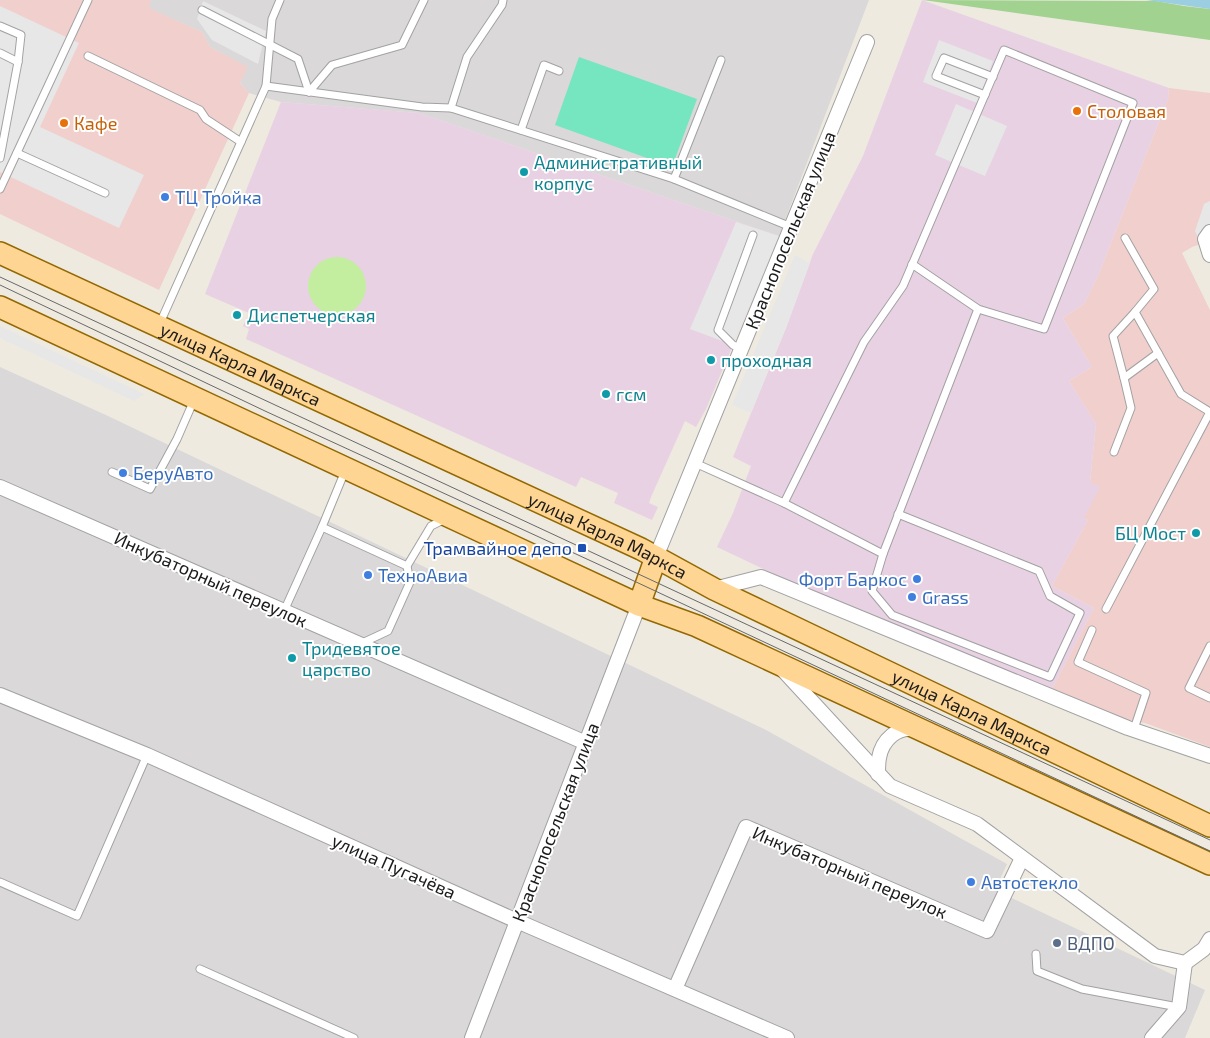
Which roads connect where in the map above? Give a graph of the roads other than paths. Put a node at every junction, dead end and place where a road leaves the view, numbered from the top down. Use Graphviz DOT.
graph roads {
  1 [pos="88,0"];
  2 [pos="280,0"];
  3 [pos="424,0"];
  4 [pos="503,0"];
  5 [pos="202,10"];
  6 [pos="0,26"];
  7 [pos="867,42"];
  8 [pos="270,45"];
  9 [pos="0,53"];
  10 [pos="88,56"];
  11 [pos="721,60"];
  12 [pos="18,62"];
  13 [pos="559,71"];
  14 [pos="993,78"];
  15 [pos="266,86"];
  16 [pos="309,92"];
  17 [pos="985,95"];
  18 [pos="451,108"];
  19 [pos="521,130"];
  20 [pos="241,142"];
  21 [pos="17,153"];
  22 [pos="0,158"];
  23 [pos="674,179"];
  24 [pos="0,189"];
  25 [pos="105,193"];
  26 [pos="791,227"];
  27 [pos="1210,232"];
  28 [pos="753,235"];
  29 [pos="1125,238"];
  30 [pos="0,253"];
  31 [pos="1210,254"];
  32 [pos="912,264"];
  33 [pos="0,307"];
  34 [pos="978,309"];
  35 [pos="1135,312"];
  36 [pos="158,326"];
  37 [pos="741,349"];
  38 [pos="1158,354"];
  39 [pos="1124,378"];
  40 [pos="195,397"];
  41 [pos="1210,412"];
  42 [pos="1114,452"];
  43 [pos="695,462"];
  44 [pos="346,468"];
  45 [pos="112,472"];
  46 [pos="0,488"];
  47 [pos="784,503"];
  48 [pos="898,514"];
  49 [pos="450,517"];
  50 [pos="322,527"];
  51 [pos="883,554"];
  52 [pos="656,556"];
  53 [pos="407,566"];
  54 [pos="714,589"];
  55 [pos="638,605"];
  56 [pos="1106,609"];
  57 [pos="284,611"];
  58 [pos="1092,630"];
  59 [pos="360,644"];
  60 [pos="1210,646"];
  61 [pos="774,661"];
  62 [pos="0,694"];
  63 [pos="1210,698"];
  64 [pos="1131,728"];
  65 [pos="933,735"];
  66 [pos="586,743"];
  67 [pos="148,755"];
  68 [pos="1210,756"];
  69 [pos="878,774"];
  70 [pos="1210,826"];
  71 [pos="1022,858"];
  72 [pos="1210,864"];
  73 [pos="0,882"];
  74 [pos="516,921"];
  75 [pos="1210,939"];
  76 [pos="1036,954"];
  77 [pos="1185,963"];
  78 [pos="200,969"];
  79 [pos="675,989"];
  80 [pos="1179,1007"];
  81 [pos="354,1038"];
  82 [pos="472,1038"];
  83 [pos="787,1038"];
  84 [pos="1152,1038"];
  1 -- 21 [label="lane"];
  2 -- 8 [label="lane"];
  3 -- 16 [label="lane"];
  4 -- 18 [label="lane"];
  5 -- 8 [label="lane"];
  6 -- 12 [label="lane"];
  7 -- 26 [label="street, Краснопосельская улица"];
  8 -- 15 [label="lane"];
  8 -- 16 [label="lane"];
  9 -- 12 [label="lane"];
  10 -- 20 [label="lane"];
  11 -- 23 [label="lane"];
  12 -- 22 [label="lane"];
  13 -- 19 [label="lane"];
  14 -- 17 [label="lane"];
  14 -- 17 [label="lane"];
  14 -- 34 [label="lane"];
  15 -- 16 [label="lane"];
  15 -- 20 [label="lane"];
  16 -- 18 [label="lane"];
  17 -- 32 [label="lane"];
  18 -- 19 [label="lane"];
  19 -- 23 [label="lane"];
  20 -- 36 [label="lane"];
  21 -- 24 [label="lane"];
  21 -- 25 [label="lane"];
  23 -- 26 [label="lane"];
  26 -- 37 [label="street, Краснопосельская улица"];
  27 -- 31 [label="street"];
  28 -- 37 [label="lane"];
  29 -- 35 [label="lane"];
  30 -- 36 [label="main road, улица Карла Маркса"];
  32 -- 34 [label="lane"];
  32 -- 47 [label="lane"];
  33 -- 40 [label="main road, улица Карла Маркса"];
  34 -- 48 [label="lane"];
  35 -- 38 [label="lane"];
  35 -- 39 [label="lane"];
  36 -- 52 [label="main road, улица Карла Маркса"];
  37 -- 43 [label="street, Краснопосельская улица"];
  38 -- 39 [label="lane"];
  38 -- 41 [label="lane"];
  39 -- 42 [label="lane"];
  40 -- 44 [label="main road, улица Карла Маркса"];
  40 -- 45 [label="lane"];
  41 -- 56 [label="lane"];
  43 -- 47 [label="lane"];
  43 -- 52 [label="street, Краснопосельская улица"];
  44 -- 49 [label="main road, улица Карла Маркса"];
  44 -- 50 [label="lane"];
  46 -- 57 [label="street, Инкубаторный переулок"];
  47 -- 51 [label="lane"];
  48 -- 51 [label="lane"];
  48 -- 51 [label="lane"];
  49 -- 53 [label="lane"];
  49 -- 55 [label="main road, улица Карла Маркса"];
  50 -- 53 [label="lane"];
  50 -- 57 [label="lane"];
  52 -- 54 [label="main road, улица Карла Маркса"];
  52 -- 55 [label="main road"];
  53 -- 59 [label="lane"];
  54 -- 64 [label="street"];
  54 -- 70 [label="main road, улица Карла Маркса"];
  55 -- 61 [label="main road, улица Карла Маркса"];
  55 -- 66 [label="street, Краснопосельская улица"];
  57 -- 59 [label="street, Инкубаторный переулок"];
  58 -- 64 [label="lane"];
  59 -- 66 [label="street, Инкубаторный переулок"];
  60 -- 63 [label="lane"];
  61 -- 65 [label="main road, улица Карла Маркса"];
  61 -- 69 [label="street"];
  62 -- 67 [label="street, улица Пугачёва"];
  64 -- 68 [label="street"];
  65 -- 69 [label="street"];
  65 -- 72 [label="main road, улица Карла Маркса"];
  66 -- 74 [label="street, Краснопосельская улица"];
  67 -- 73 [label="lane"];
  67 -- 74 [label="street, улица Пугачёва"];
  69 -- 71 [label="street"];
  71 -- 77 [label="street"];
  71 -- 79 [label="street, Инкубаторный переулок"];
  74 -- 79 [label="street, улица Пугачёва"];
  74 -- 82 [label="street, Краснопосельская улица"];
  75 -- 77 [label="street"];
  76 -- 80 [label="lane"];
  77 -- 80 [label="street"];
  78 -- 81 [label="lane"];
  79 -- 83 [label="street, улица Пугачёва"];
  80 -- 84 [label="street"];
}
